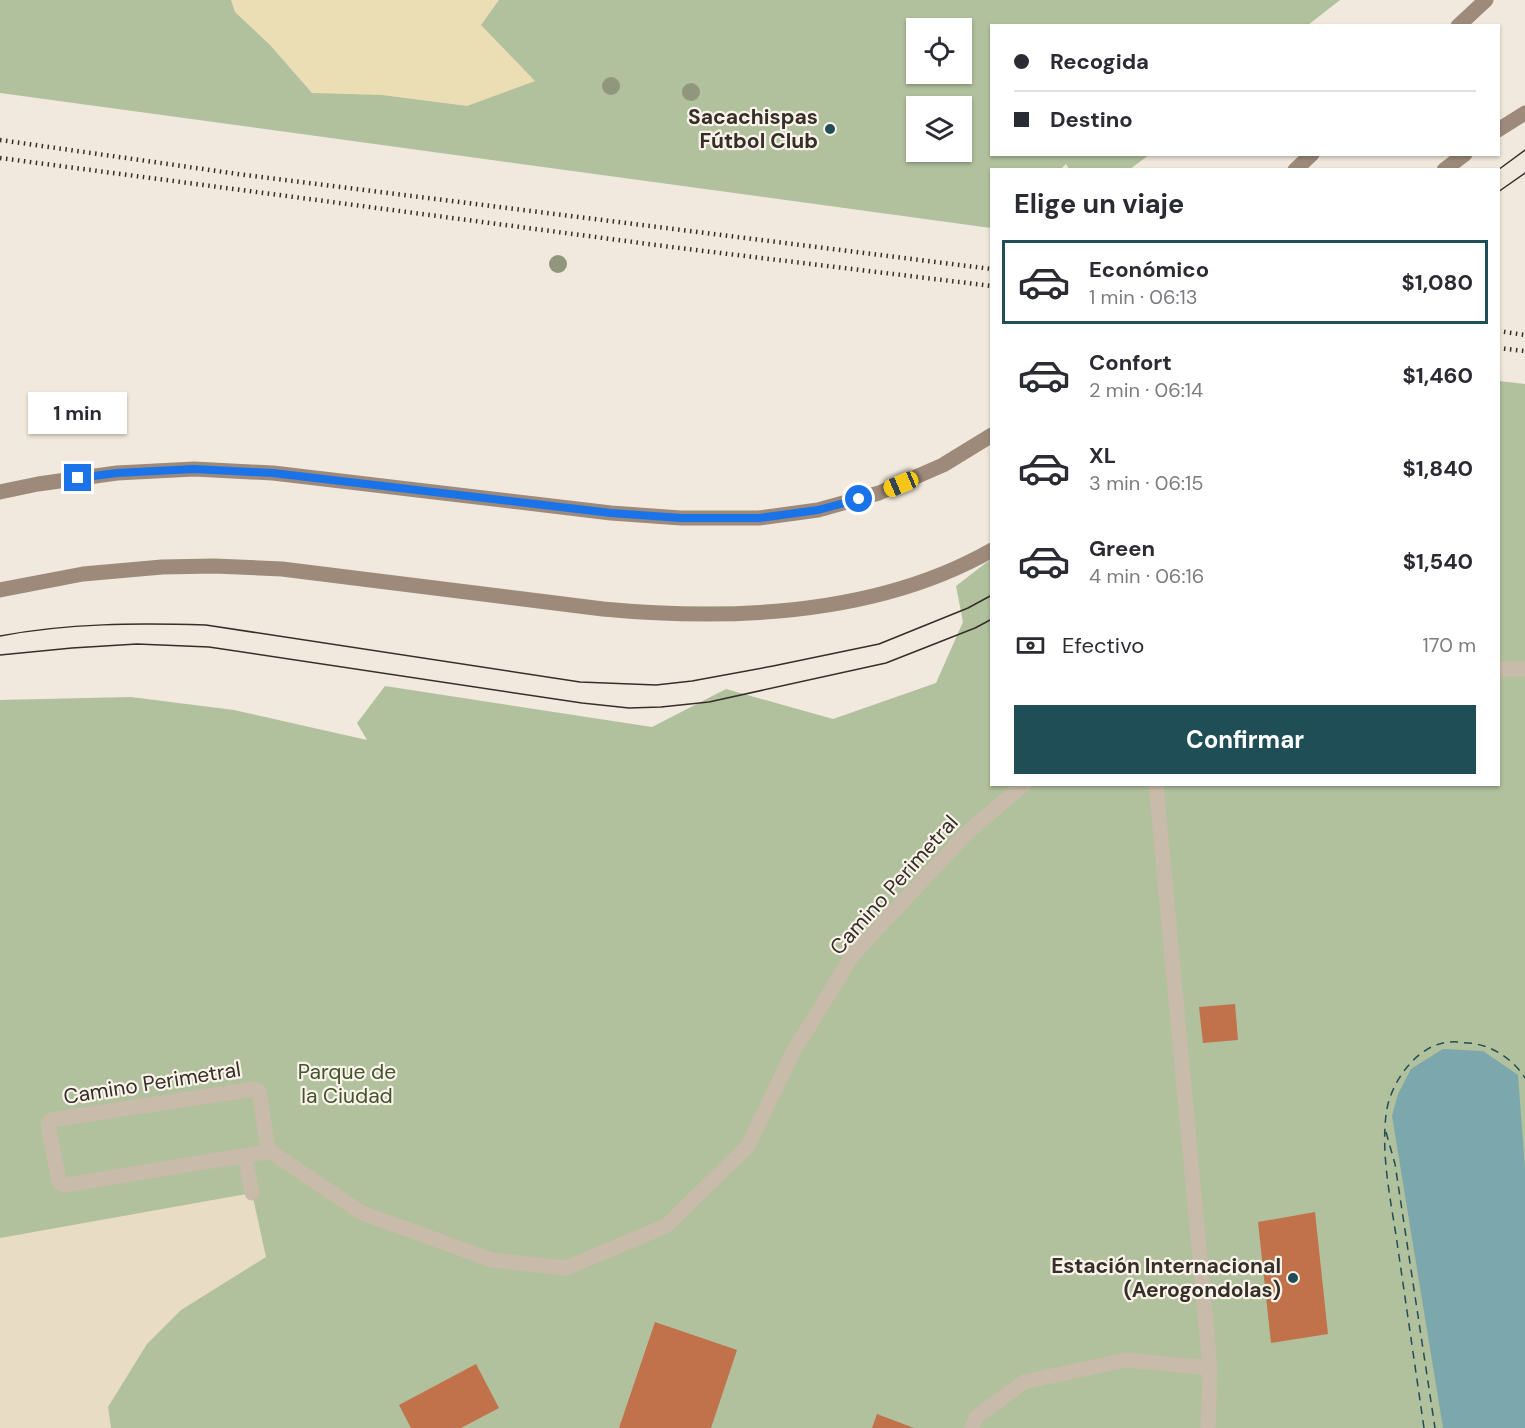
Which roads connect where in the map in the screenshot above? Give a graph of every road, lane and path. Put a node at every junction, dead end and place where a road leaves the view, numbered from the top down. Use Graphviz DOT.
graph roads {
  1 [pos="1486,0"];
  2 [pos="1460,24"];
  3 [pos="1525,113"];
  4 [pos="1500,129"];
  5 [pos="1310,156"];
  6 [pos="1462,156"];
  7 [pos="1298,168"];
  8 [pos="1447,168"];
  9 [pos="990,436"];
  10 [pos="0,492"];
  11 [pos="990,551"];
  12 [pos="0,590"];
  13 [pos="1500,669"];
  14 [pos="1525,669"];
  15 [pos="1022,786"];
  16 [pos="1156,786"];
  17 [pos="268,1150"];
  18 [pos="244,1156"];
  19 [pos="252,1193"];
  20 [pos="1210,1368"];
  21 [pos="972,1428"];
  22 [pos="1208,1428"];
  1 -- 2 [label="main road"];
  3 -- 4 [label="main road"];
  5 -- 7 [label="main road"];
  6 -- 8 [label="main road"];
  9 -- 10 [label="main road"];
  11 -- 12 [label="main road"];
  13 -- 14 [label="street"];
  15 -- 17 [label="street, Camino Perimetral"];
  16 -- 20 [label="street"];
  17 -- 18 [label="street, Camino Perimetral"];
  17 -- 18 [label="street, Camino Perimetral"];
  18 -- 19 [label="street"];
  20 -- 21 [label="street"];
  20 -- 22 [label="street"];
}
